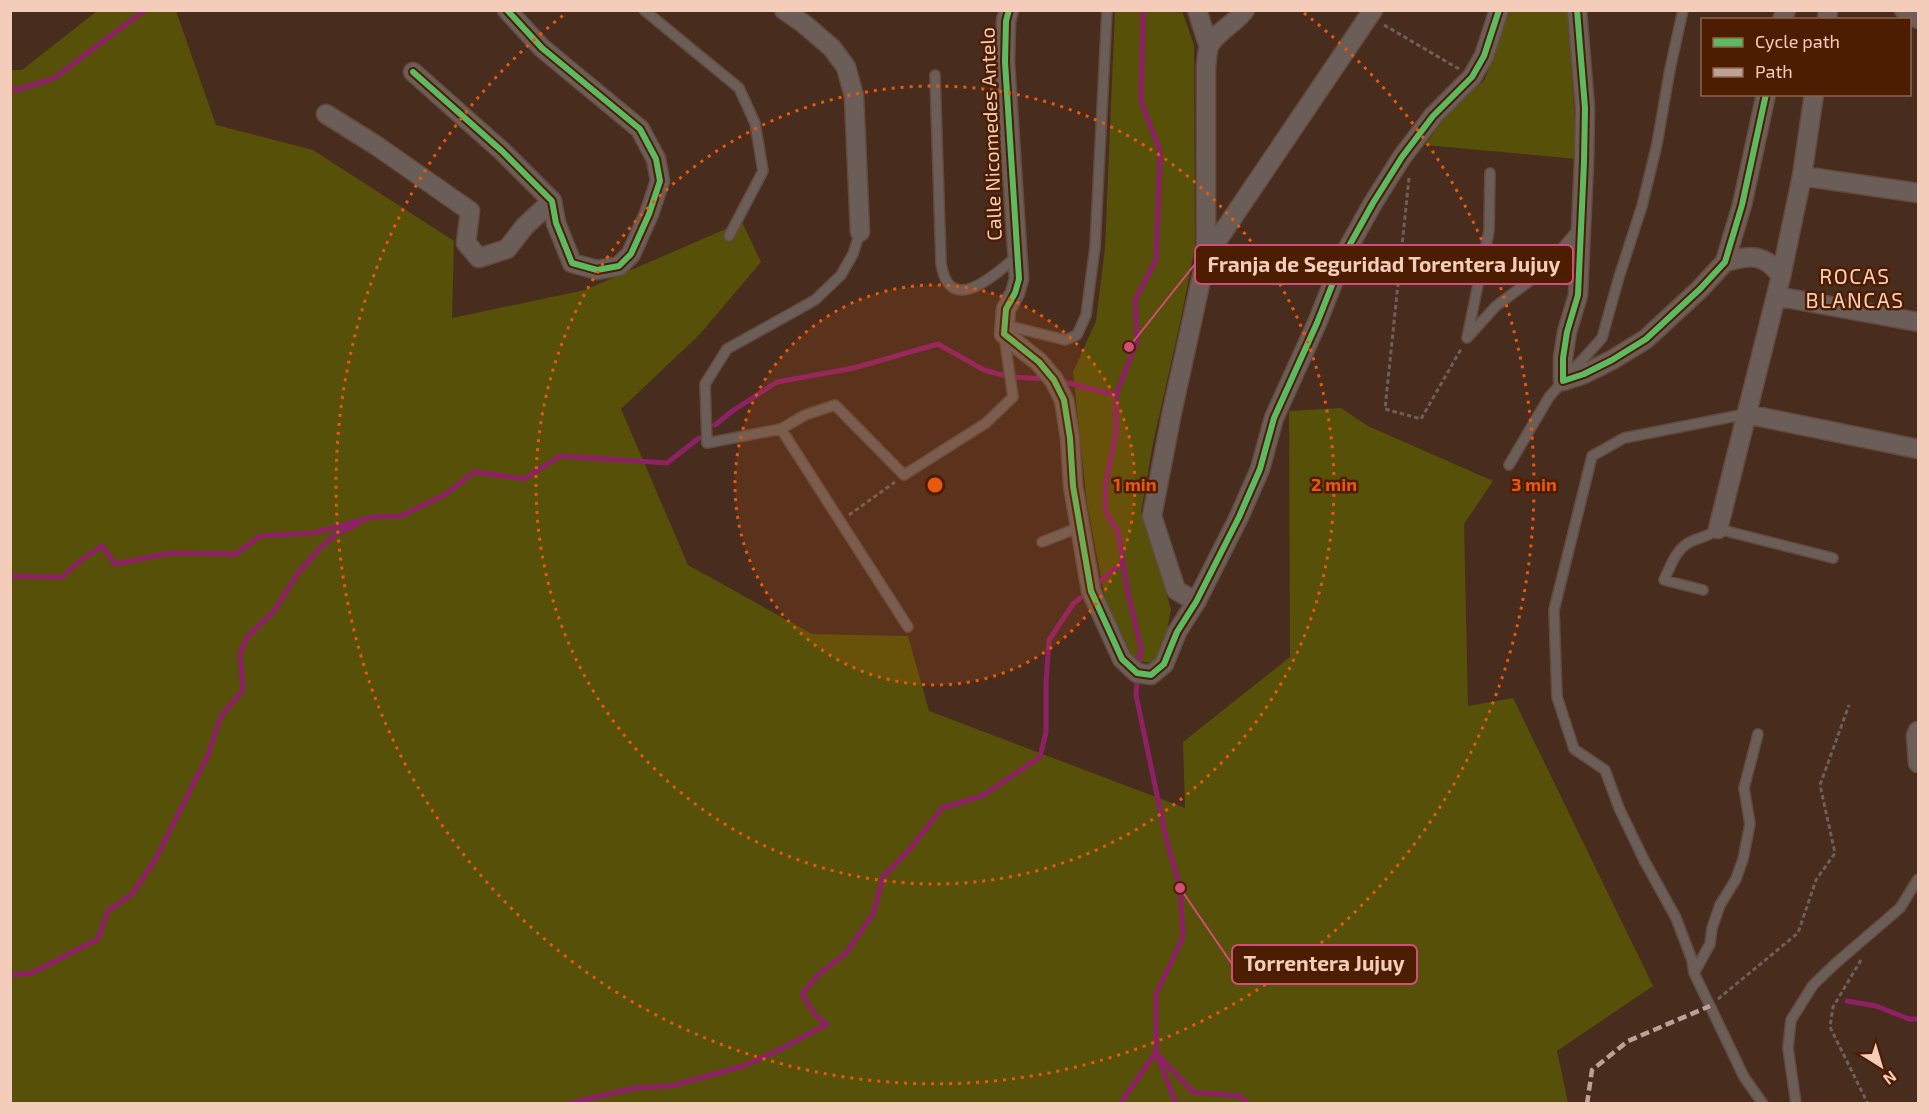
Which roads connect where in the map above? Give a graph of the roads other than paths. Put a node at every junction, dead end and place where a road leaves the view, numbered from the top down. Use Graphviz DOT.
graph roads {
  1 [pos="507,10"];
  2 [pos="644,10"];
  3 [pos="784,10"];
  4 [pos="1107,10"];
  5 [pos="1197,10"];
  6 [pos="1245,10"];
  7 [pos="1499,10"];
  8 [pos="1577,10"];
  9 [pos="1683,10"];
  10 [pos="1904,10"];
  11 [pos="1002,14"];
  12 [pos="1371,14"];
  13 [pos="1918,19"];
  14 [pos="1209,47"];
  15 [pos="412,72"];
  16 [pos="934,75"];
  17 [pos="1766,96"];
  18 [pos="1815,96"];
  19 [pos="326,114"];
  20 [pos="1490,173"];
  21 [pos="1802,176"];
  22 [pos="1918,194"];
  23 [pos="552,201"];
  24 [pos="1581,225"];
  25 [pos="860,232"];
  26 [pos="729,236"];
  27 [pos="1017,256"];
  28 [pos="1206,257"];
  29 [pos="1725,262"];
  30 [pos="1781,276"];
  31 [pos="1776,296"];
  32 [pos="1918,322"];
  33 [pos="1004,329"];
  34 [pos="1563,381"];
  35 [pos="1746,414"];
  36 [pos="781,429"];
  37 [pos="1918,449"];
  38 [pos="1509,465"];
  39 [pos="1080,527"];
  40 [pos="1718,529"];
  41 [pos="1042,543"];
  42 [pos="1833,558"];
  43 [pos="1703,590"];
  44 [pos="1196,602"];
  45 [pos="908,627"];
  46 [pos="1918,731"];
  47 [pos="1758,734"];
  48 [pos="1918,763"];
  49 [pos="1918,879"];
  50 [pos="1694,973"];
  51 [pos="1763,1104"];
  52 [pos="1796,1104"];
  1 -- 23 [label="street"];
  2 -- 26 [label="lane"];
  3 -- 25 [label="street"];
  4 -- 33 [label="lane"];
  5 -- 14 [label="street"];
  6 -- 14 [label="street"];
  7 -- 44 [label="street"];
  8 -- 24 [label="street"];
  9 -- 34 [label="lane"];
  10 -- 13 [label="street"];
  11 -- 27 [label="street, Calle Nicomedes Antelo"];
  12 -- 28 [label="street"];
  14 -- 28 [label="street"];
  15 -- 23 [label="street"];
  16 -- 27 [label="lane"];
  17 -- 29 [label="street"];
  18 -- 21 [label="street"];
  19 -- 23 [label="street"];
  20 -- 24 [label="lane"];
  21 -- 22 [label="street"];
  21 -- 30 [label="street"];
  24 -- 34 [label="street"];
  25 -- 36 [label="lane"];
  27 -- 33 [label="street, Calle Nicomedes Antelo"];
  28 -- 44 [label="street"];
  29 -- 30 [label="street"];
  29 -- 34 [label="street"];
  30 -- 31 [label="street"];
  31 -- 32 [label="street"];
  31 -- 35 [label="street"];
  33 -- 36 [label="lane"];
  33 -- 39 [label="street"];
  34 -- 38 [label="lane"];
  35 -- 37 [label="street"];
  35 -- 40 [label="street"];
  35 -- 50 [label="lane"];
  36 -- 45 [label="lane"];
  39 -- 41 [label="lane"];
  39 -- 44 [label="street"];
  40 -- 42 [label="lane"];
  40 -- 43 [label="lane"];
  46 -- 48 [label="street"];
  47 -- 50 [label="lane"];
  49 -- 52 [label="lane"];
  50 -- 51 [label="lane"];
}
